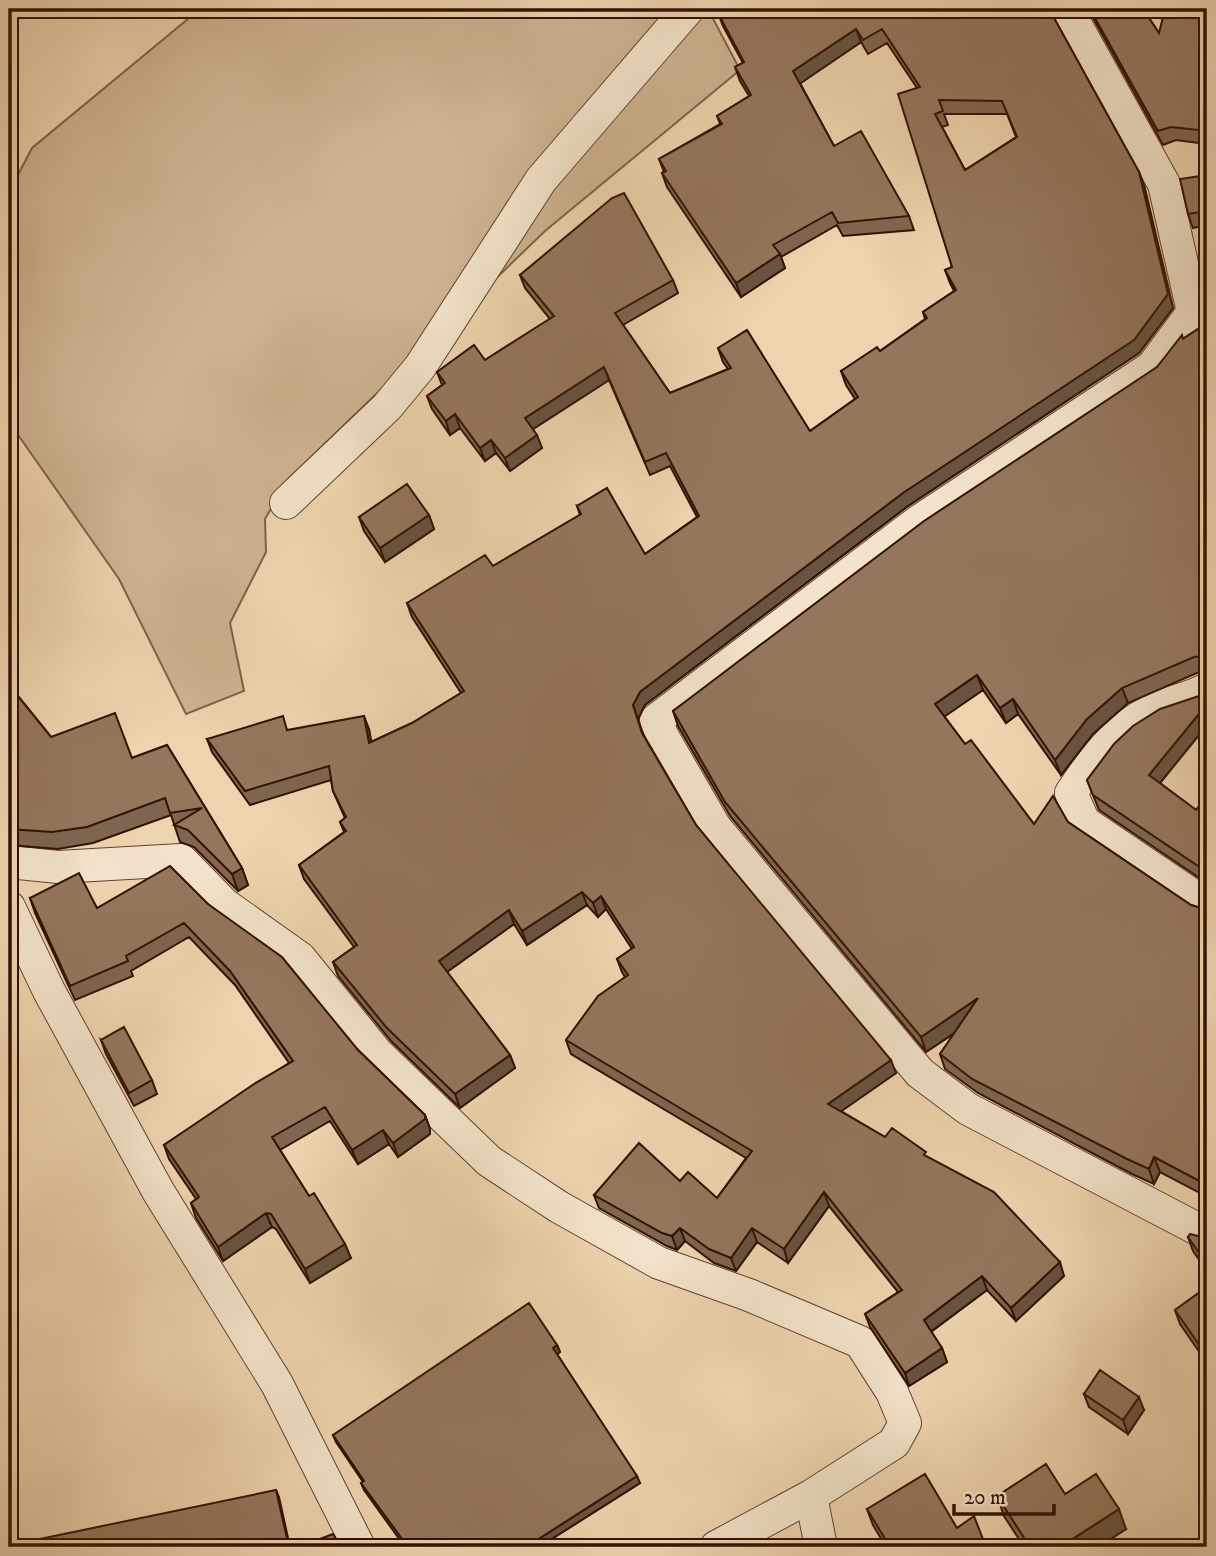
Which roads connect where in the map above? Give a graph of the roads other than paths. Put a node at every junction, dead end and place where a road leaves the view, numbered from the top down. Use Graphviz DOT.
graph roads {
  1 [pos="688,9"];
  2 [pos="1067,9"];
  3 [pos="1200,302"];
  4 [pos="286,503"];
  5 [pos="1207,689"];
  6 [pos="9,862"];
  7 [pos="1207,905"];
  8 [pos="9,907"];
  9 [pos="1207,1234"];
  10 [pos="811,1496"];
  11 [pos="359,1547"];
  12 [pos="716,1547"];
  13 [pos="821,1547"];
  1 -- 4 [label="street"];
  2 -- 3 [label="street"];
  3 -- 9 [label="street"];
  5 -- 7 [label="street"];
  6 -- 10 [label="street"];
  8 -- 11 [label="street"];
  10 -- 12 [label="street"];
  10 -- 13 [label="street"];
}
